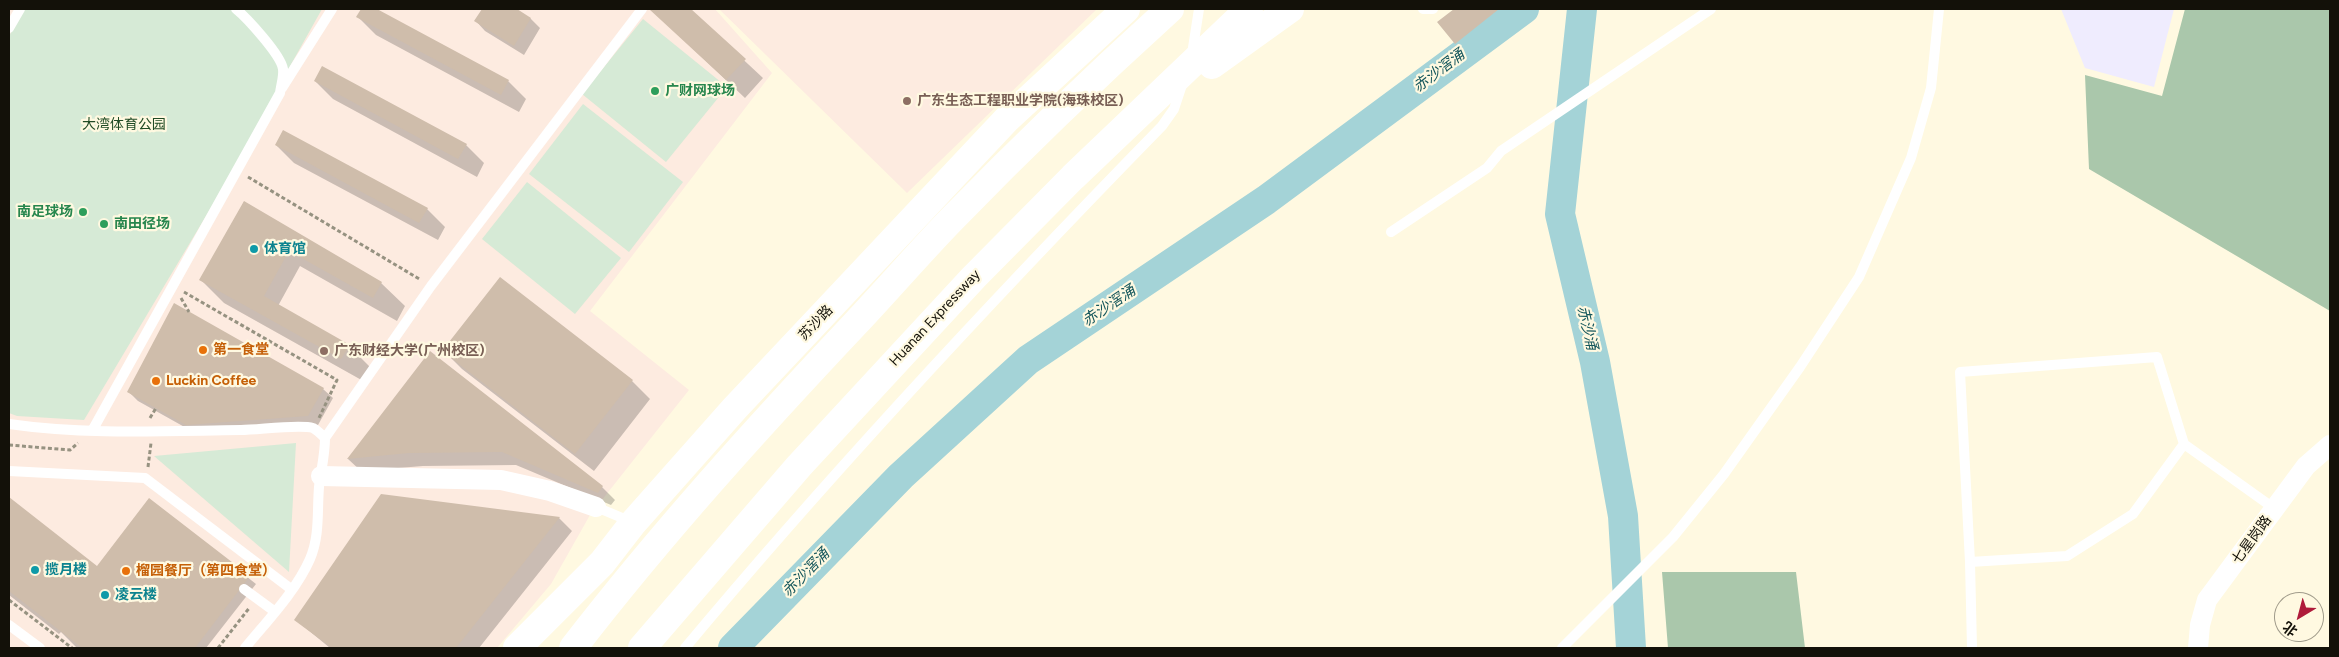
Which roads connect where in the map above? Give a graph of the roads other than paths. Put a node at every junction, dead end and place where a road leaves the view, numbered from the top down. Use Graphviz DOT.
graph roads {
  1 [pos="20,9"];
  2 [pos="236,9"];
  3 [pos="332,9"];
  4 [pos="642,9"];
  5 [pos="1126,9"];
  6 [pos="1170,9"];
  7 [pos="1199,9"];
  8 [pos="1249,9"];
  9 [pos="1290,9"];
  10 [pos="1423,9"];
  11 [pos="1432,9"];
  12 [pos="1711,9"];
  13 [pos="1939,9"];
  14 [pos="9,28"];
  15 [pos="280,93"];
  16 [pos="1107,144"];
  17 [pos="1391,232"];
  18 [pos="9,424"];
  19 [pos="92,431"];
  20 [pos="325,438"];
  21 [pos="2184,444"];
  22 [pos="2330,445"];
  23 [pos="9,471"];
  24 [pos="320,476"];
  25 [pos="596,507"];
  26 [pos="2275,508"];
  27 [pos="633,523"];
  28 [pos="1970,562"];
  29 [pos="636,566"];
  30 [pos="244,589"];
  31 [pos="291,589"];
  32 [pos="274,611"];
  33 [pos="9,624"];
  34 [pos="40,648"];
  35 [pos="245,648"];
  36 [pos="517,648"];
  37 [pos="561,648"];
  38 [pos="573,648"];
  39 [pos="642,648"];
  40 [pos="685,648"];
  41 [pos="1562,648"];
  42 [pos="1972,648"];
  43 [pos="2198,648"];
  1 -- 14 [label="lane"];
  2 -- 15 [label="lane"];
  3 -- 15 [label="lane"];
  4 -- 20 [label="lane"];
  5 -- 27 [label="main road, 苏沙路"];
  6 -- 29 [label="main road"];
  7 -- 40 [label="lane"];
  8 -- 16 [label="main road, Huanan Expressway"];
  9 -- 16 [label="main road"];
  10 -- 11 [label="lane"];
  12 -- 17 [label="lane"];
  13 -- 41 [label="lane"];
  15 -- 19 [label="lane"];
  16 -- 39 [label="main road, Huanan Expressway"];
  18 -- 19 [label="lane"];
  19 -- 20 [label="lane"];
  20 -- 24 [label="lane"];
  21 -- 26 [label="lane"];
  21 -- 28 [label="lane"];
  21 -- 28 [label="lane"];
  22 -- 26 [label="street, 七星岗路"];
  23 -- 31 [label="lane"];
  24 -- 25 [label="street"];
  24 -- 31 [label="lane"];
  25 -- 27 [label="lane"];
  26 -- 43 [label="street, 七星岗路"];
  27 -- 36 [label="main road, 苏沙路"];
  28 -- 42 [label="lane"];
  29 -- 37 [label="main road"];
  29 -- 38 [label="main road"];
  30 -- 32 [label="lane"];
  31 -- 32 [label="lane"];
  32 -- 35 [label="lane"];
  33 -- 34 [label="lane"];
}
